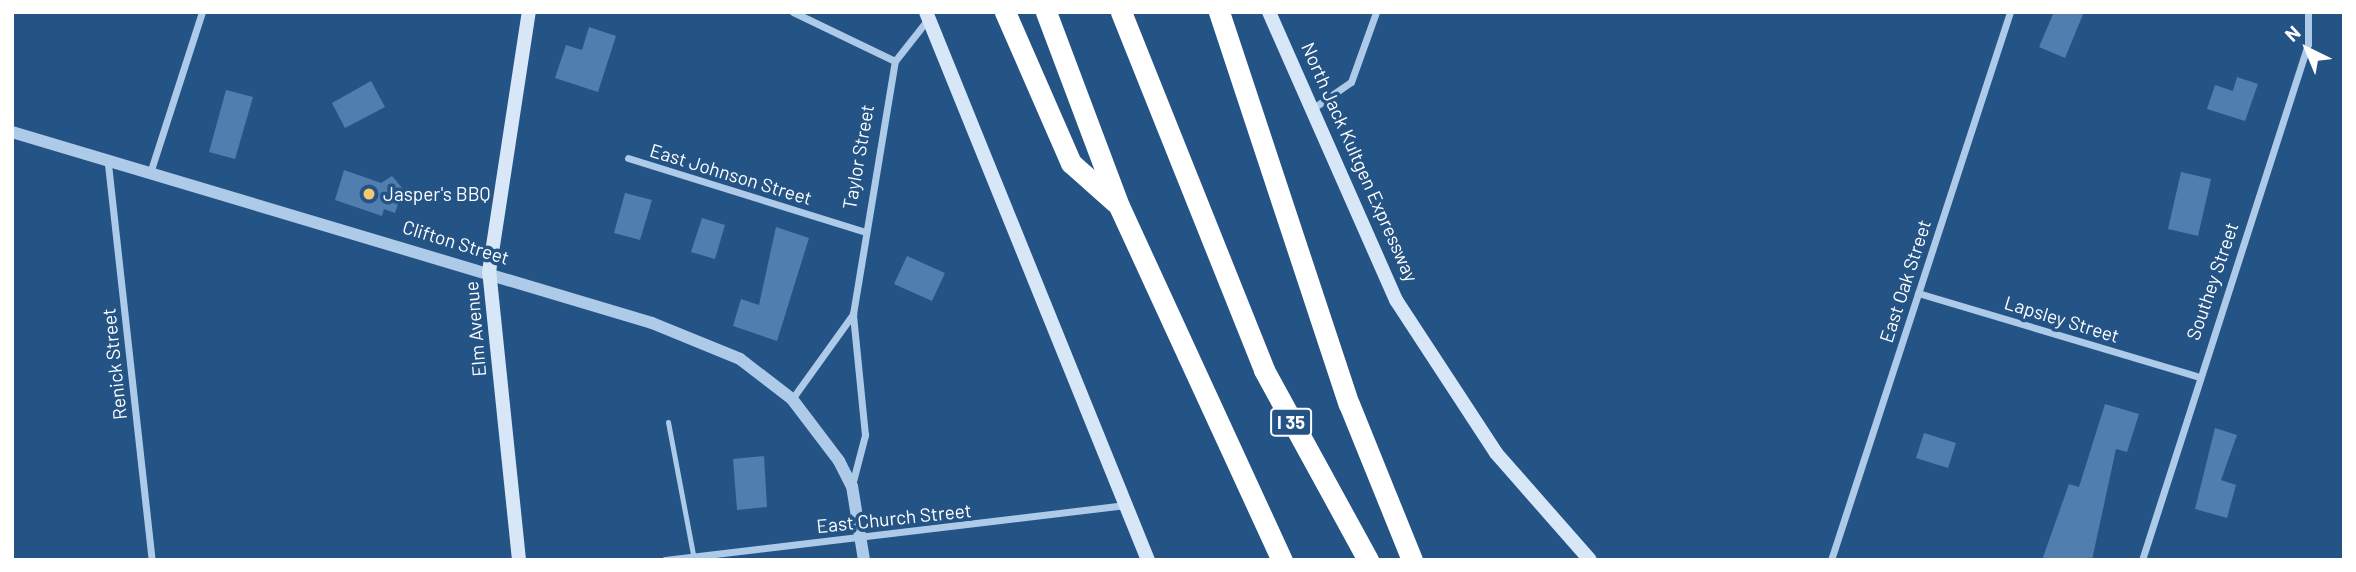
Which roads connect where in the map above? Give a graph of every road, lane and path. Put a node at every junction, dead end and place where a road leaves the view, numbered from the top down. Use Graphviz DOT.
graph roads {
  1 [pos="202,12"];
  2 [pos="529,12"];
  3 [pos="793,12"];
  4 [pos="1005,12"];
  5 [pos="1046,12"];
  6 [pos="1121,12"];
  7 [pos="1219,12"];
  8 [pos="1269,12"];
  9 [pos="1376,12"];
  10 [pos="2010,12"];
  11 [pos="2308,12"];
  12 [pos="927,16"];
  13 [pos="895,61"];
  14 [pos="1311,109"];
  15 [pos="12,132"];
  16 [pos="628,158"];
  17 [pos="108,164"];
  18 [pos="150,173"];
  19 [pos="1119,206"];
  20 [pos="865,232"];
  21 [pos="489,272"];
  22 [pos="1918,293"];
  23 [pos="853,314"];
  24 [pos="2196,376"];
  25 [pos="792,399"];
  26 [pos="668,422"];
  27 [pos="852,486"];
  28 [pos="1127,505"];
  29 [pos="860,536"];
  30 [pos="693,558"];
  31 [pos="152,560"];
  32 [pos="519,560"];
  33 [pos="665,560"];
  34 [pos="864,560"];
  35 [pos="1148,560"];
  36 [pos="1282,560"];
  37 [pos="1368,560"];
  38 [pos="1412,560"];
  39 [pos="1590,560"];
  40 [pos="1831,560"];
  41 [pos="2142,560"];
  1 -- 18 [label="street"];
  2 -- 21 [label="main road, Elm Avenue"];
  3 -- 13 [label="street"];
  4 -- 19 [label="highway"];
  5 -- 19 [label="highway"];
  6 -- 37 [label="highway, I 35"];
  7 -- 38 [label="highway"];
  8 -- 14 [label="main road, North Jack Kultgen Expressway"];
  9 -- 14 [label="street"];
  10 -- 22 [label="street, East Oak Street"];
  11 -- 24 [label="street, Southey Street"];
  12 -- 13 [label="street, Taylor Street"];
  12 -- 28 [label="main road"];
  13 -- 20 [label="street, Taylor Street"];
  14 -- 39 [label="main road, North Jack Kultgen Expressway"];
  15 -- 17 [label="street, Clifton Street"];
  16 -- 20 [label="street, East Johnson Street"];
  17 -- 18 [label="street, Clifton Street"];
  17 -- 31 [label="street, Renick Street"];
  18 -- 21 [label="street, Clifton Street"];
  19 -- 36 [label="highway"];
  20 -- 23 [label="street, Taylor Street"];
  21 -- 25 [label="street, Clifton Street"];
  21 -- 32 [label="main road, Elm Avenue"];
  22 -- 24 [label="street, Lapsley Street"];
  22 -- 40 [label="street, East Oak Street"];
  23 -- 25 [label="street, Taylor Street"];
  23 -- 27 [label="street, Taylor Street"];
  24 -- 41 [label="street, Southey Street"];
  25 -- 27 [label="street, Taylor Street"];
  26 -- 30 [label="lane"];
  27 -- 29 [label="street, Taylor Street"];
  28 -- 29 [label="street, East Church Street"];
  28 -- 35 [label="main road"];
  29 -- 30 [label="street, East Church Street"];
  29 -- 34 [label="street, Taylor Street"];
  30 -- 33 [label="street, East Church Street"];
}
